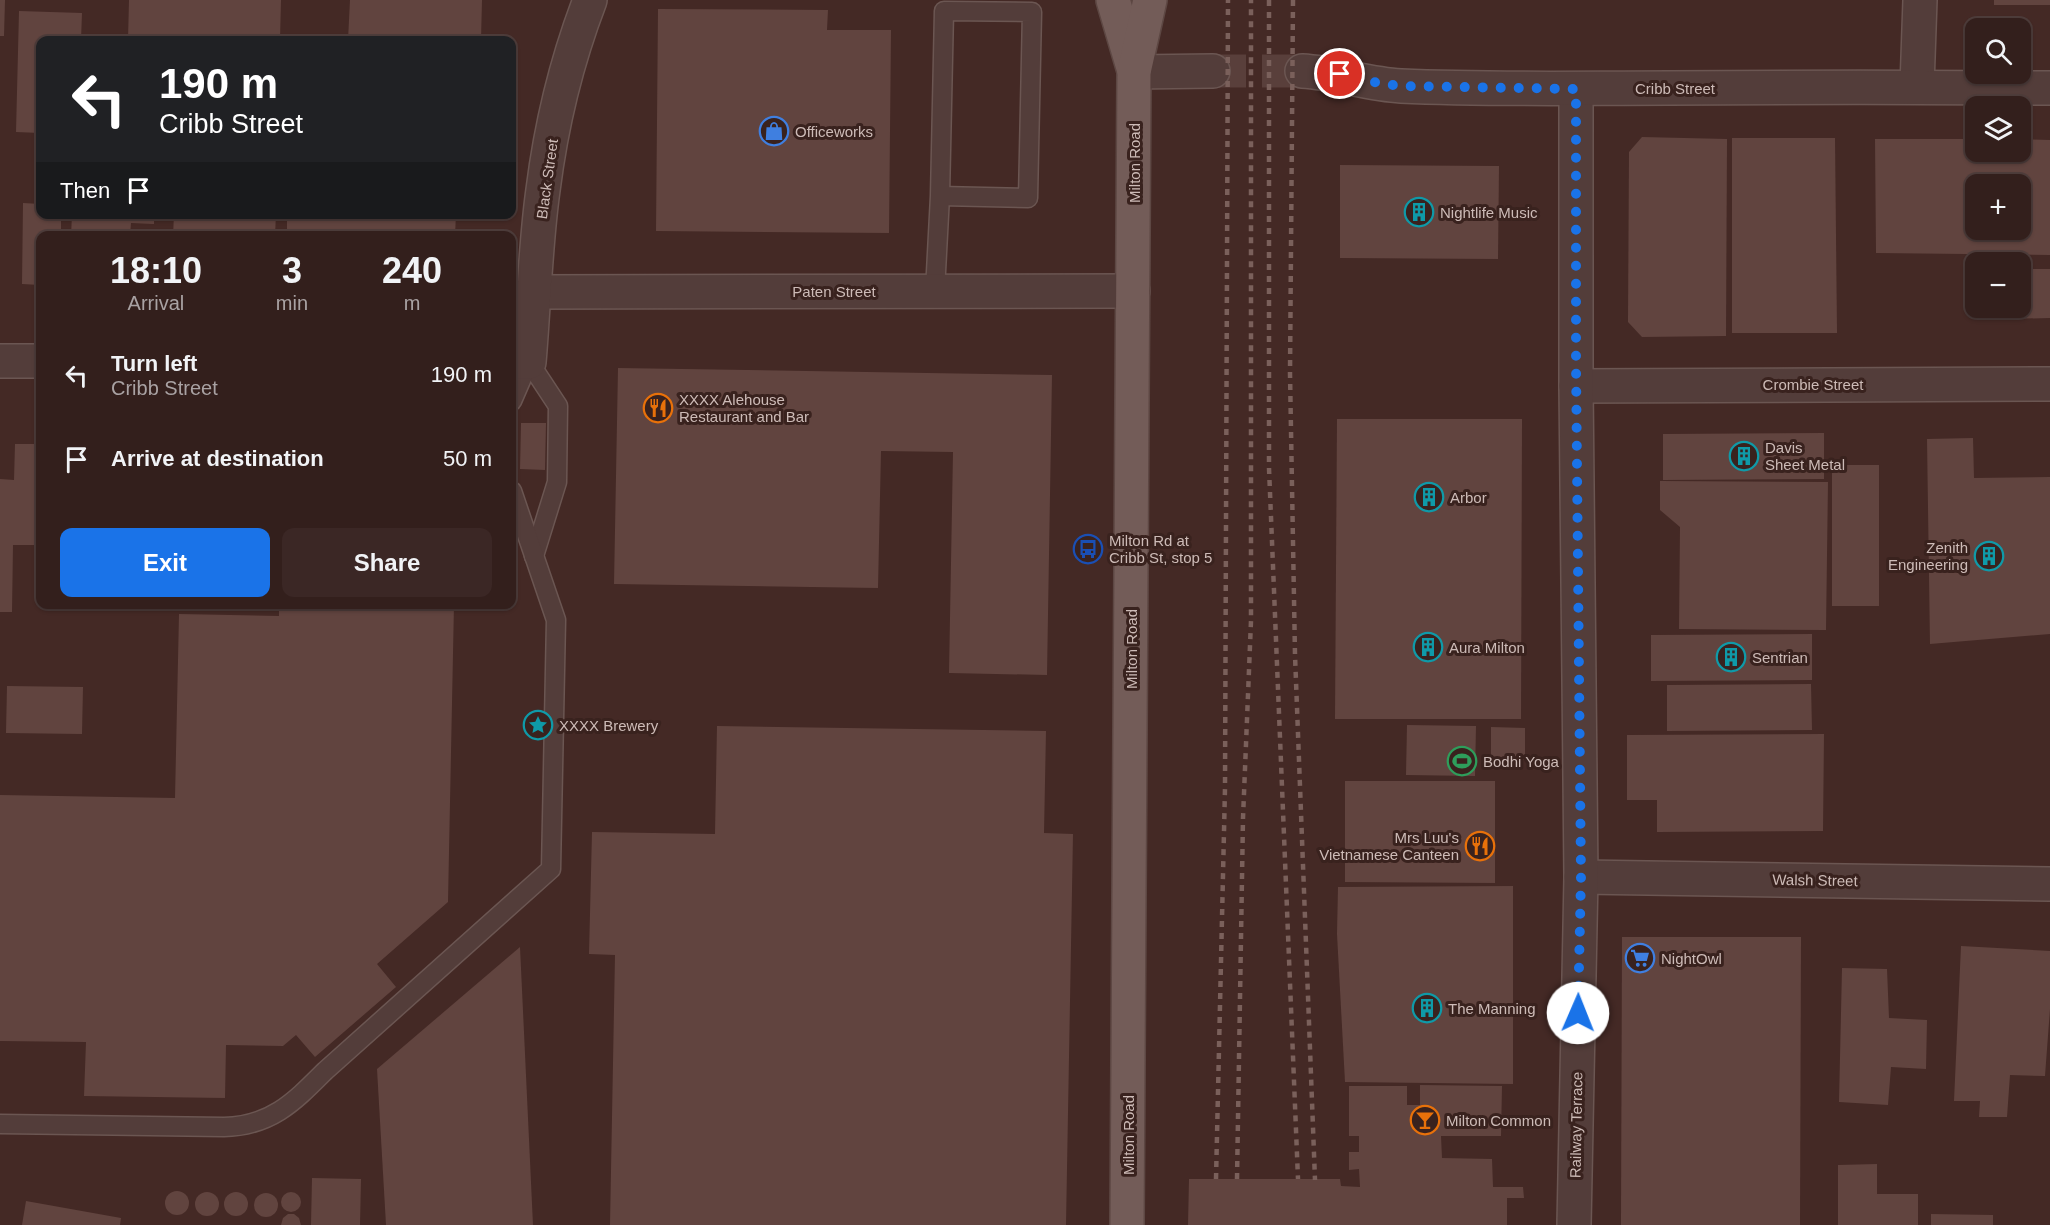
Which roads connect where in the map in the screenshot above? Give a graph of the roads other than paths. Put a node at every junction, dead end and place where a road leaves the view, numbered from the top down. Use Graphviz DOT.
graph roads {
  1 [pos="590,0"];
  2 [pos="1113,0"];
  3 [pos="1150,0"];
  4 [pos="1920,0"];
  5 [pos="1213,71"];
  6 [pos="1302,71"];
  7 [pos="1134,72"];
  8 [pos="1917,87"];
  9 [pos="2050,88"];
  10 [pos="1576,89"];
  11 [pos="940,196"];
  12 [pos="935,291"];
  13 [pos="1133,291"];
  14 [pos="535,292"];
  15 [pos="0,361"];
  16 [pos="36,361"];
  17 [pos="520,362"];
  18 [pos="516,382"];
  19 [pos="2050,384"];
  20 [pos="1576,386"];
  21 [pos="516,503"];
  22 [pos="534,556"];
  23 [pos="1581,877"];
  24 [pos="2050,884"];
  25 [pos="0,1124"];
  26 [pos="1127,1225"];
  27 [pos="1574,1225"];
  1 -- 14 [label="street, Black Street"];
  2 -- 7 [label="main road, Milton Road"];
  3 -- 7 [label="main road, Milton Road"];
  4 -- 8 [label="street"];
  5 -- 7 [label="street"];
  6 -- 10 [label="street, Cribb Street"];
  7 -- 13 [label="main road, Milton Road"];
  8 -- 9 [label="street, Cribb Street"];
  8 -- 10 [label="street, Cribb Street"];
  10 -- 20 [label="street, Railway Terrace"];
  11 -- 11 [label="lane"];
  11 -- 12 [label="lane"];
  12 -- 13 [label="street, Paten Street"];
  12 -- 14 [label="street, Paten Street"];
  13 -- 26 [label="main road, Milton Road"];
  14 -- 17 [label="street, Black Street"];
  15 -- 16 [label="street"];
  17 -- 18 [label="lane"];
  17 -- 22 [label="lane"];
  19 -- 20 [label="street, Crombie Street"];
  20 -- 23 [label="street, Railway Terrace"];
  21 -- 22 [label="lane"];
  22 -- 25 [label="lane"];
  23 -- 24 [label="street, Walsh Street"];
  23 -- 27 [label="street, Railway Terrace"];
}
